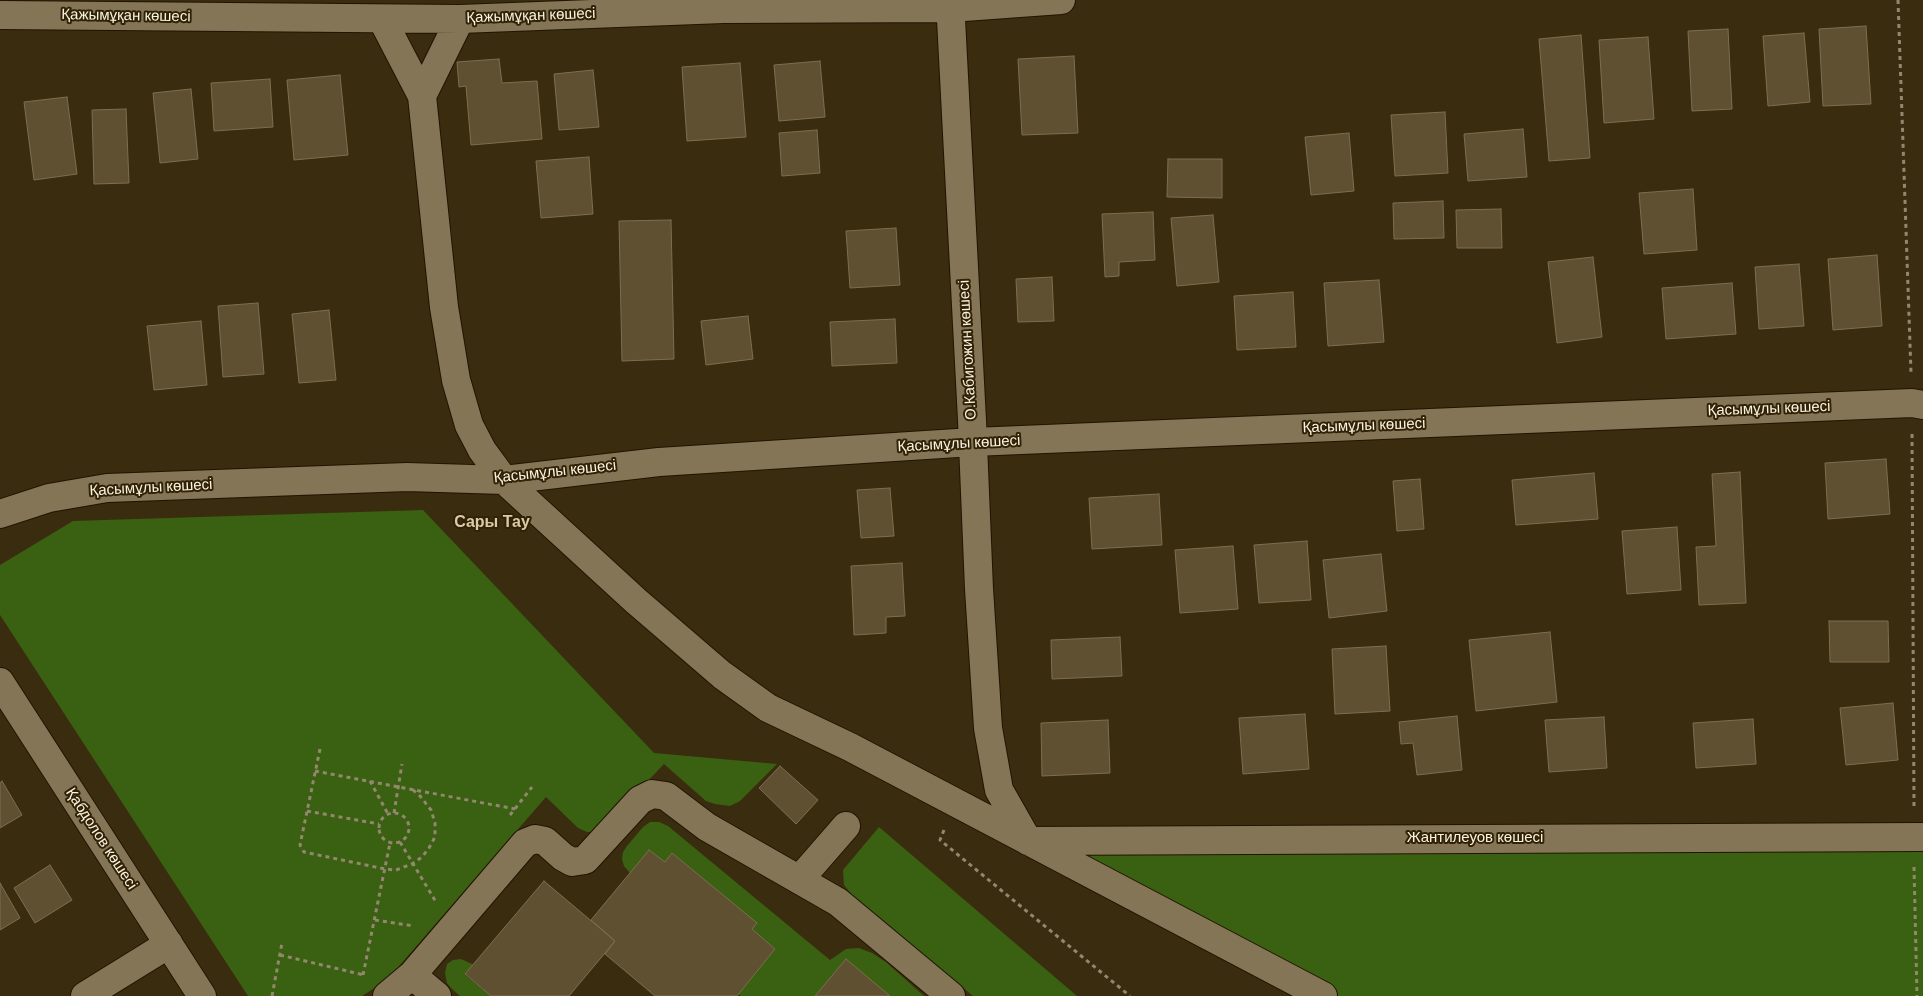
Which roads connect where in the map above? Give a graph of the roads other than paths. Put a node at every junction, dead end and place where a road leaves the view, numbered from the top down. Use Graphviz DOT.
graph roads {
  1 [pos="1061,0"];
  2 [pos="950,4"];
  3 [pos="0,15"];
  4 [pos="382,19"];
  5 [pos="460,19"];
  6 [pos="422,96"];
  7 [pos="1918,404"];
  8 [pos="973,442"];
  9 [pos="504,480"];
  10 [pos="0,514"];
  11 [pos="0,682"];
  12 [pos="846,826"];
  13 [pos="1918,836"];
  14 [pos="1028,841"];
  15 [pos="799,880"];
  16 [pos="169,944"];
  17 [pos="400,985"];
  18 [pos="86,996"];
  19 [pos="202,996"];
  20 [pos="437,996"];
  21 [pos="951,996"];
  22 [pos="1323,996"];
  1 -- 2 [label="street, Қажымұқан көшесі"];
  2 -- 5 [label="street, Қажымұқан көшесі"];
  2 -- 8 [label="street, О.Кабигожин көшесі"];
  3 -- 4 [label="street, Қажымұқан көшесі"];
  4 -- 5 [label="street, Қажымұқан көшесі"];
  4 -- 6 [label="street"];
  5 -- 6 [label="street"];
  6 -- 9 [label="street"];
  7 -- 8 [label="street, Қасымұлы көшесі"];
  8 -- 9 [label="street, Қасымұлы көшесі"];
  8 -- 14 [label="street, О.Кабигожин көшесі"];
  9 -- 10 [label="street, Қасымұлы көшесі"];
  9 -- 14 [label="street"];
  11 -- 16 [label="street, Қабдолов көшесі"];
  12 -- 15 [label="street"];
  13 -- 14 [label="street, Жантилеуов көшесі"];
  14 -- 22 [label="street"];
  15 -- 17 [label="street"];
  15 -- 21 [label="street"];
  16 -- 18 [label="street"];
  16 -- 19 [label="street, Қабдолов көшесі"];
  17 -- 20 [label="street"];
}
